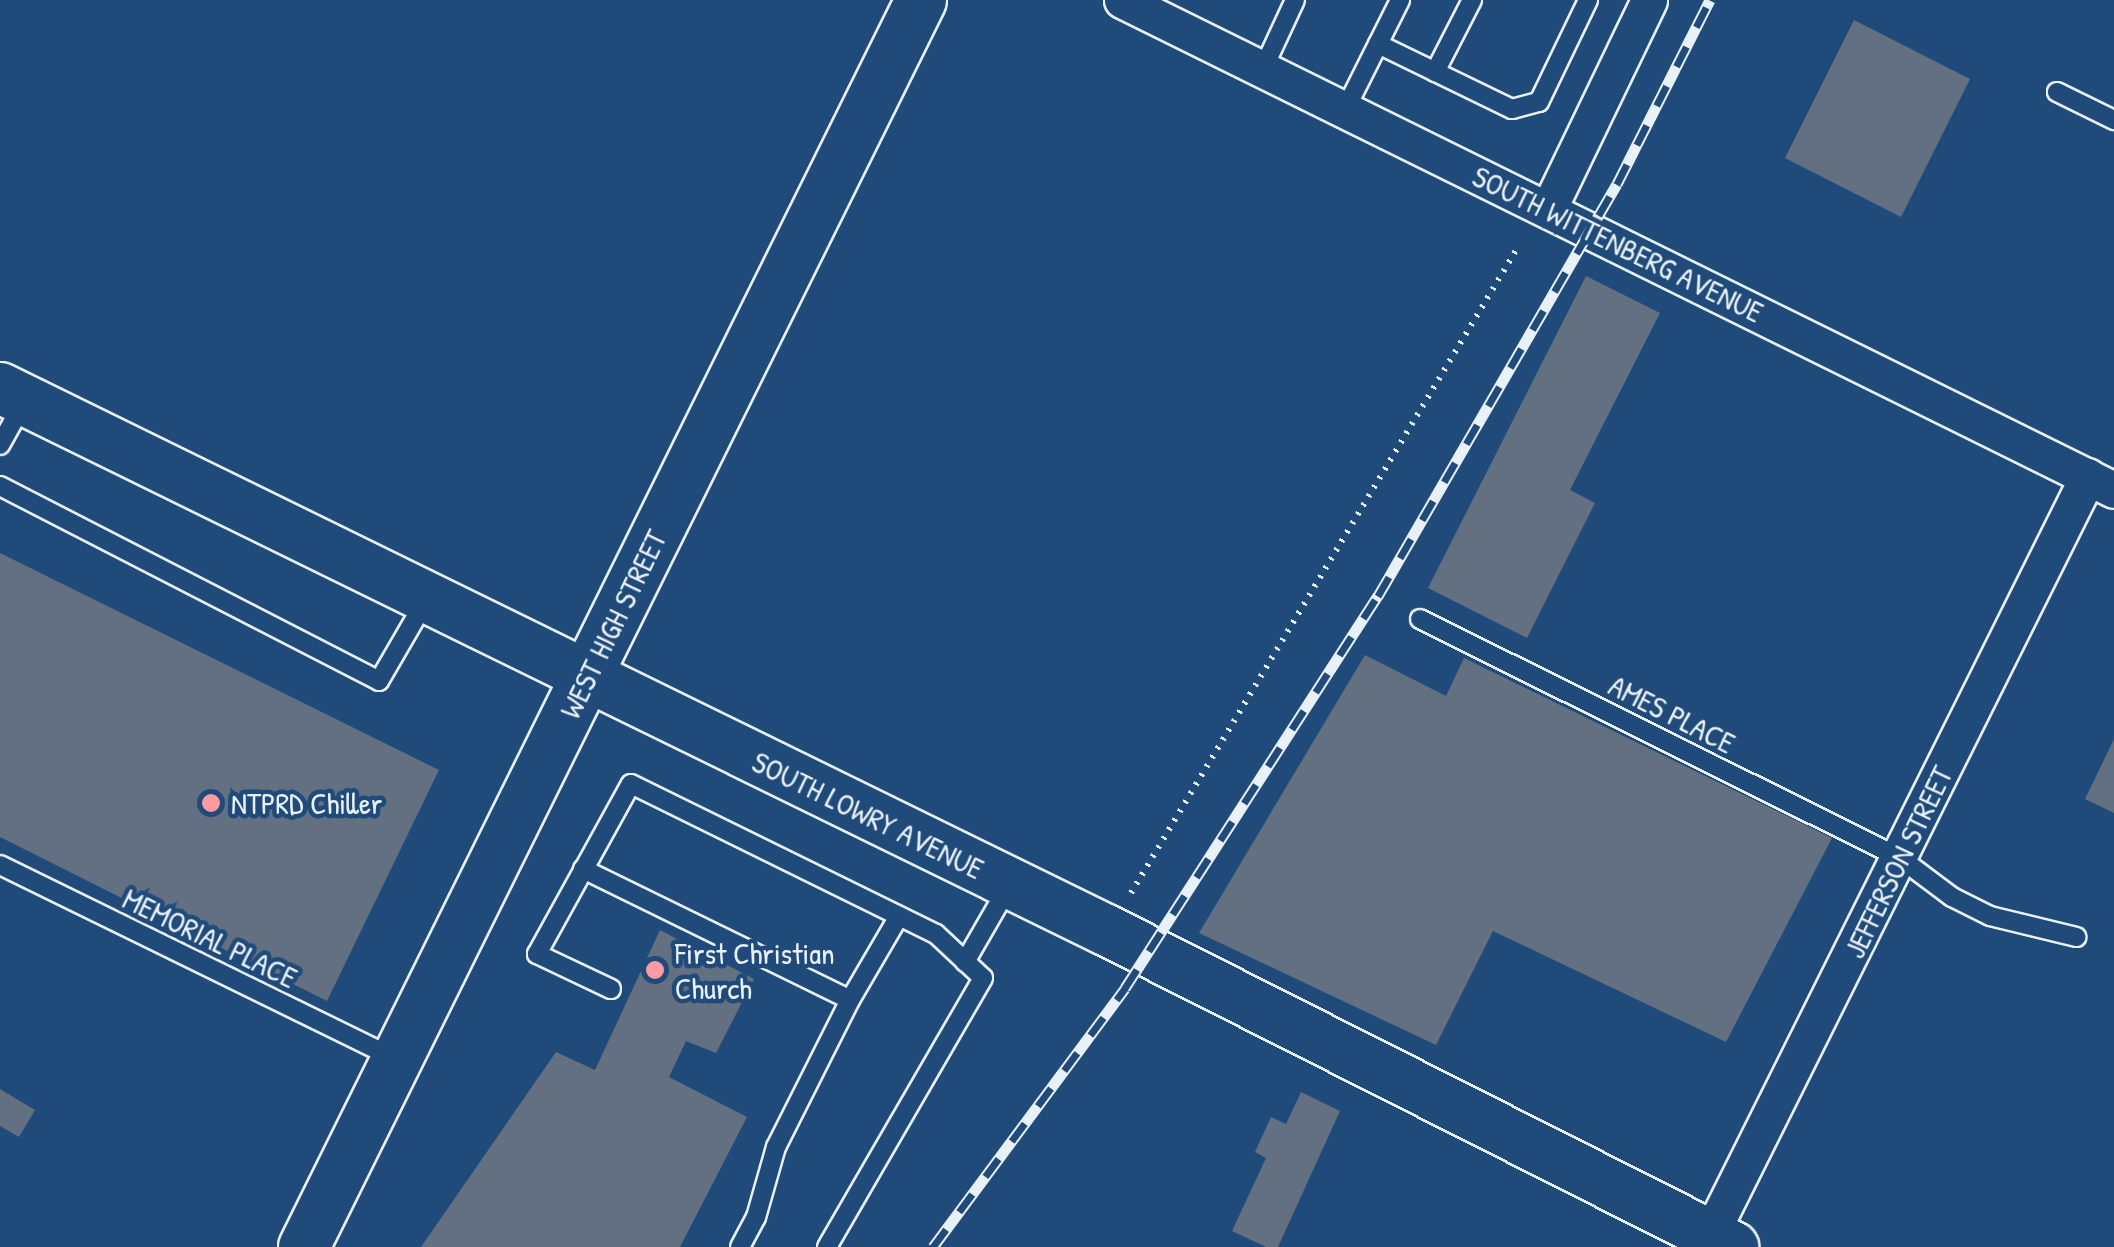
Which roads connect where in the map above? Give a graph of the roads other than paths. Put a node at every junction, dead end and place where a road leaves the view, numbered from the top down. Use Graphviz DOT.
graph roads {
  1 [pos="921,0"];
  2 [pos="1122,0"];
  3 [pos="1295,0"];
  4 [pos="1400,0"];
  5 [pos="1472,0"];
  6 [pos="1588,0"];
  7 [pos="1649,0"];
  8 [pos="1170,10"];
  9 [pos="1378,44"];
  10 [pos="1263,69"];
  11 [pos="1435,72"];
  12 [pos="2057,92"];
  13 [pos="1345,110"];
  14 [pos="2114,120"];
  15 [pos="1548,210"];
  16 [pos="12,394"];
  17 [pos="0,445"];
  18 [pos="2101,483"];
  19 [pos="0,486"];
  20 [pos="426,599"];
  21 [pos="1420,618"];
  22 [pos="586,678"];
  23 [pos="1900,858"];
  24 [pos="0,864"];
  25 [pos="584,870"];
  26 [pos="1010,884"];
  27 [pos="900,916"];
  28 [pos="2076,937"];
  29 [pos="965,962"];
  30 [pos="611,989"];
  31 [pos="850,1000"];
  32 [pos="397,1059"];
  33 [pos="1716,1243"];
  34 [pos="304,1247"];
  35 [pos="740,1247"];
  36 [pos="827,1247"];
  1 -- 22 [label="street, WEST HIGH STREET"];
  2 -- 8 [label="street, SOUTH WITTENBERG AVENUE"];
  3 -- 10 [label="lane"];
  4 -- 9 [label="lane"];
  5 -- 11 [label="lane"];
  6 -- 11 [label="lane"];
  7 -- 15 [label="street"];
  8 -- 10 [label="street, SOUTH WITTENBERG AVENUE"];
  9 -- 11 [label="lane"];
  9 -- 13 [label="lane"];
  10 -- 13 [label="street, SOUTH WITTENBERG AVENUE"];
  12 -- 14 [label="lane"];
  13 -- 15 [label="street, SOUTH WITTENBERG AVENUE"];
  15 -- 18 [label="street, SOUTH WITTENBERG AVENUE"];
  16 -- 17 [label="lane"];
  16 -- 20 [label="street, SOUTH LOWRY AVENUE"];
  18 -- 23 [label="street, JEFFERSON STREET"];
  19 -- 20 [label="lane"];
  20 -- 22 [label="street, SOUTH LOWRY AVENUE"];
  21 -- 23 [label="lane, AMES PLACE"];
  22 -- 26 [label="street, SOUTH LOWRY AVENUE"];
  22 -- 32 [label="street, WEST HIGH STREET"];
  23 -- 28 [label="lane, AMES PLACE"];
  23 -- 33 [label="street, JEFFERSON STREET"];
  24 -- 32 [label="lane, MEMORIAL PLACE"];
  25 -- 27 [label="lane"];
  25 -- 30 [label="lane"];
  25 -- 31 [label="lane"];
  26 -- 29 [label="lane"];
  26 -- 33 [label="street, SOUTH LOWRY AVENUE"];
  27 -- 29 [label="lane"];
  27 -- 31 [label="lane"];
  29 -- 36 [label="lane"];
  31 -- 35 [label="lane"];
  32 -- 34 [label="street, WEST HIGH STREET"];
}
